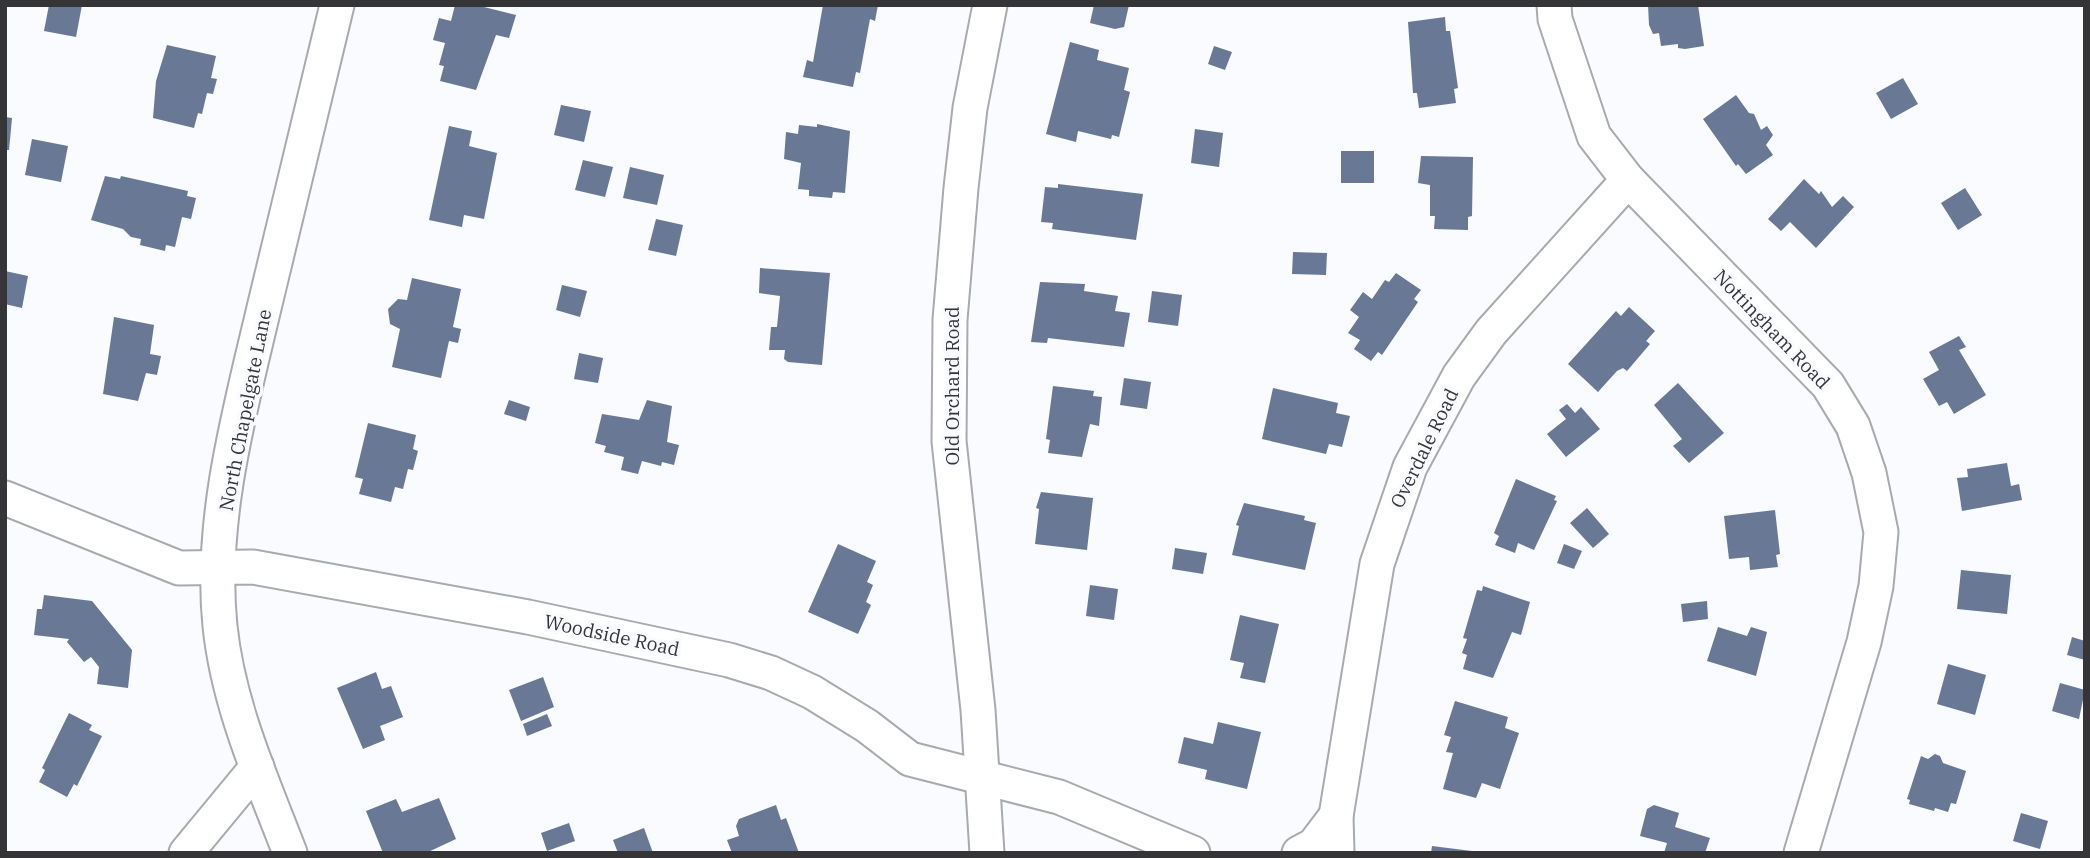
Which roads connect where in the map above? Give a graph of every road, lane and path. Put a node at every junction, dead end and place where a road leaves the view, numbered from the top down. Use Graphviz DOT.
graph roads {
  1 [pos="337,5"];
  2 [pos="990,5"];
  3 [pos="1554,5"];
  4 [pos="1628,180"];
  5 [pos="5,498"];
  6 [pos="218,567"];
  7 [pos="257,767"];
  8 [pos="982,778"];
  9 [pos="1336,816"];
  10 [pos="186,853"];
  11 [pos="290,853"];
  12 [pos="987,853"];
  13 [pos="1193,853"];
  14 [pos="1299,853"];
  15 [pos="1337,853"];
  16 [pos="1801,853"];
  1 -- 6 [label="street, North Chapelgate Lane"];
  2 -- 8 [label="street, Old Orchard Road"];
  3 -- 4 [label="street, Nottingham Road"];
  4 -- 9 [label="street, Overdale Road"];
  4 -- 16 [label="street, Nottingham Road"];
  5 -- 6 [label="street, Woodside Road"];
  6 -- 7 [label="street, North Chapelgate Lane"];
  6 -- 8 [label="street, Woodside Road"];
  7 -- 10 [label="street"];
  7 -- 11 [label="street, North Chapelgate Lane"];
  8 -- 12 [label="street, Old Orchard Road"];
  8 -- 13 [label="street, Woodside Road"];
  9 -- 14 [label="street, Overdale Road"];
  9 -- 15 [label="street, Overdale Road"];
}
